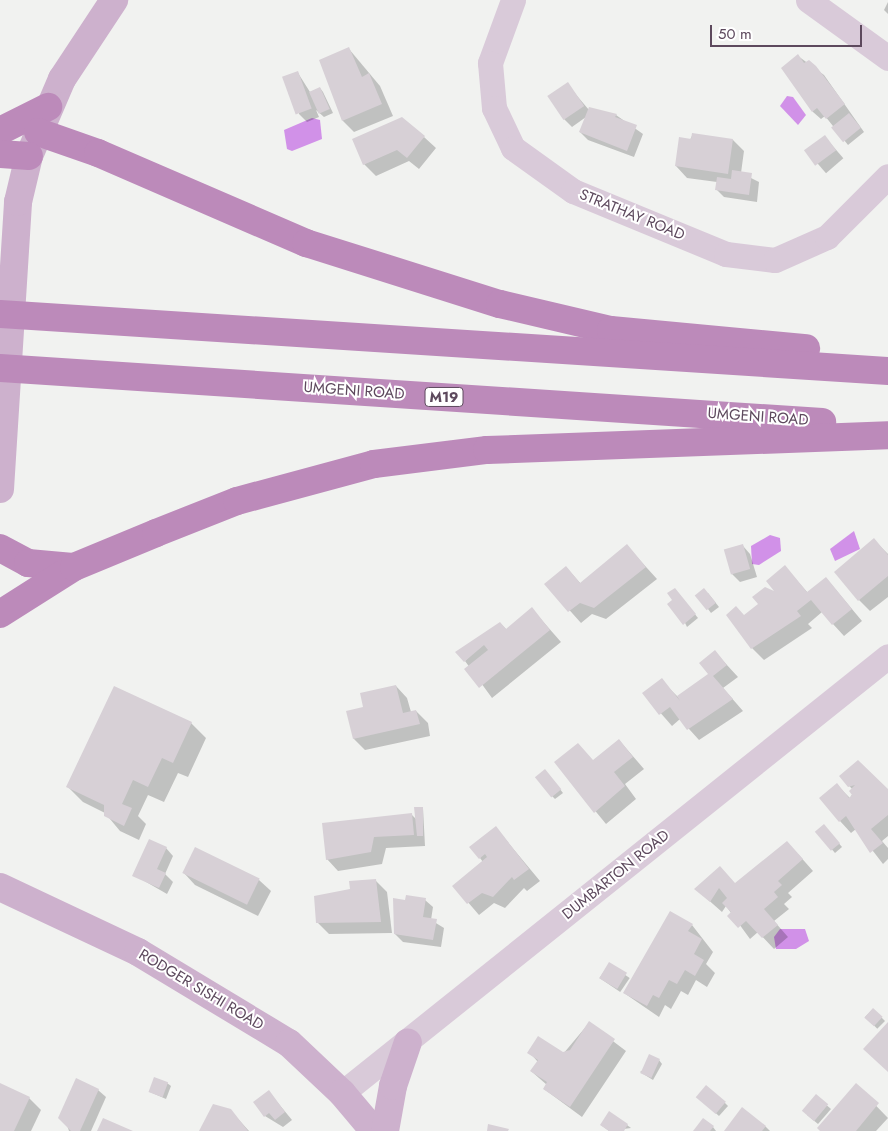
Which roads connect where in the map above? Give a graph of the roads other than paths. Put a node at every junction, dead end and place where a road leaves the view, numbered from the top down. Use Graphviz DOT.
graph roads {
  1 [pos="114,0"];
  2 [pos="512,0"];
  3 [pos="808,0"];
  4 [pos="888,58"];
  5 [pos="48,107"];
  6 [pos="0,131"];
  7 [pos="33,144"];
  8 [pos="0,154"];
  9 [pos="888,176"];
  10 [pos="0,314"];
  11 [pos="888,356"];
  12 [pos="0,368"];
  13 [pos="888,371"];
  14 [pos="888,426"];
  15 [pos="888,435"];
  16 [pos="0,488"];
  17 [pos="0,548"];
  18 [pos="74,567"];
  19 [pos="0,614"];
  20 [pos="888,656"];
  21 [pos="0,887"];
  22 [pos="408,1042"];
  23 [pos="342,1093"];
  24 [pos="374,1131"];
  25 [pos="386,1131"];
  1 -- 5 [label="main road"];
  2 -- 9 [label="street, STRATHAY ROAD"];
  3 -- 4 [label="street"];
  5 -- 6 [label="highway"];
  5 -- 7 [label="main road"];
  7 -- 8 [label="highway"];
  7 -- 11 [label="highway"];
  7 -- 16 [label="main road"];
  10 -- 13 [label="highway"];
  12 -- 14 [label="highway, UMGENI ROAD / M19"];
  15 -- 18 [label="highway"];
  17 -- 18 [label="highway"];
  18 -- 19 [label="highway"];
  20 -- 22 [label="street, DUMBARTON ROAD"];
  21 -- 23 [label="main road, RODGER SISHI ROAD"];
  22 -- 23 [label="street, DUMBARTON ROAD"];
  22 -- 25 [label="main road"];
  23 -- 24 [label="main road, RODGER SISHI ROAD"];
}
